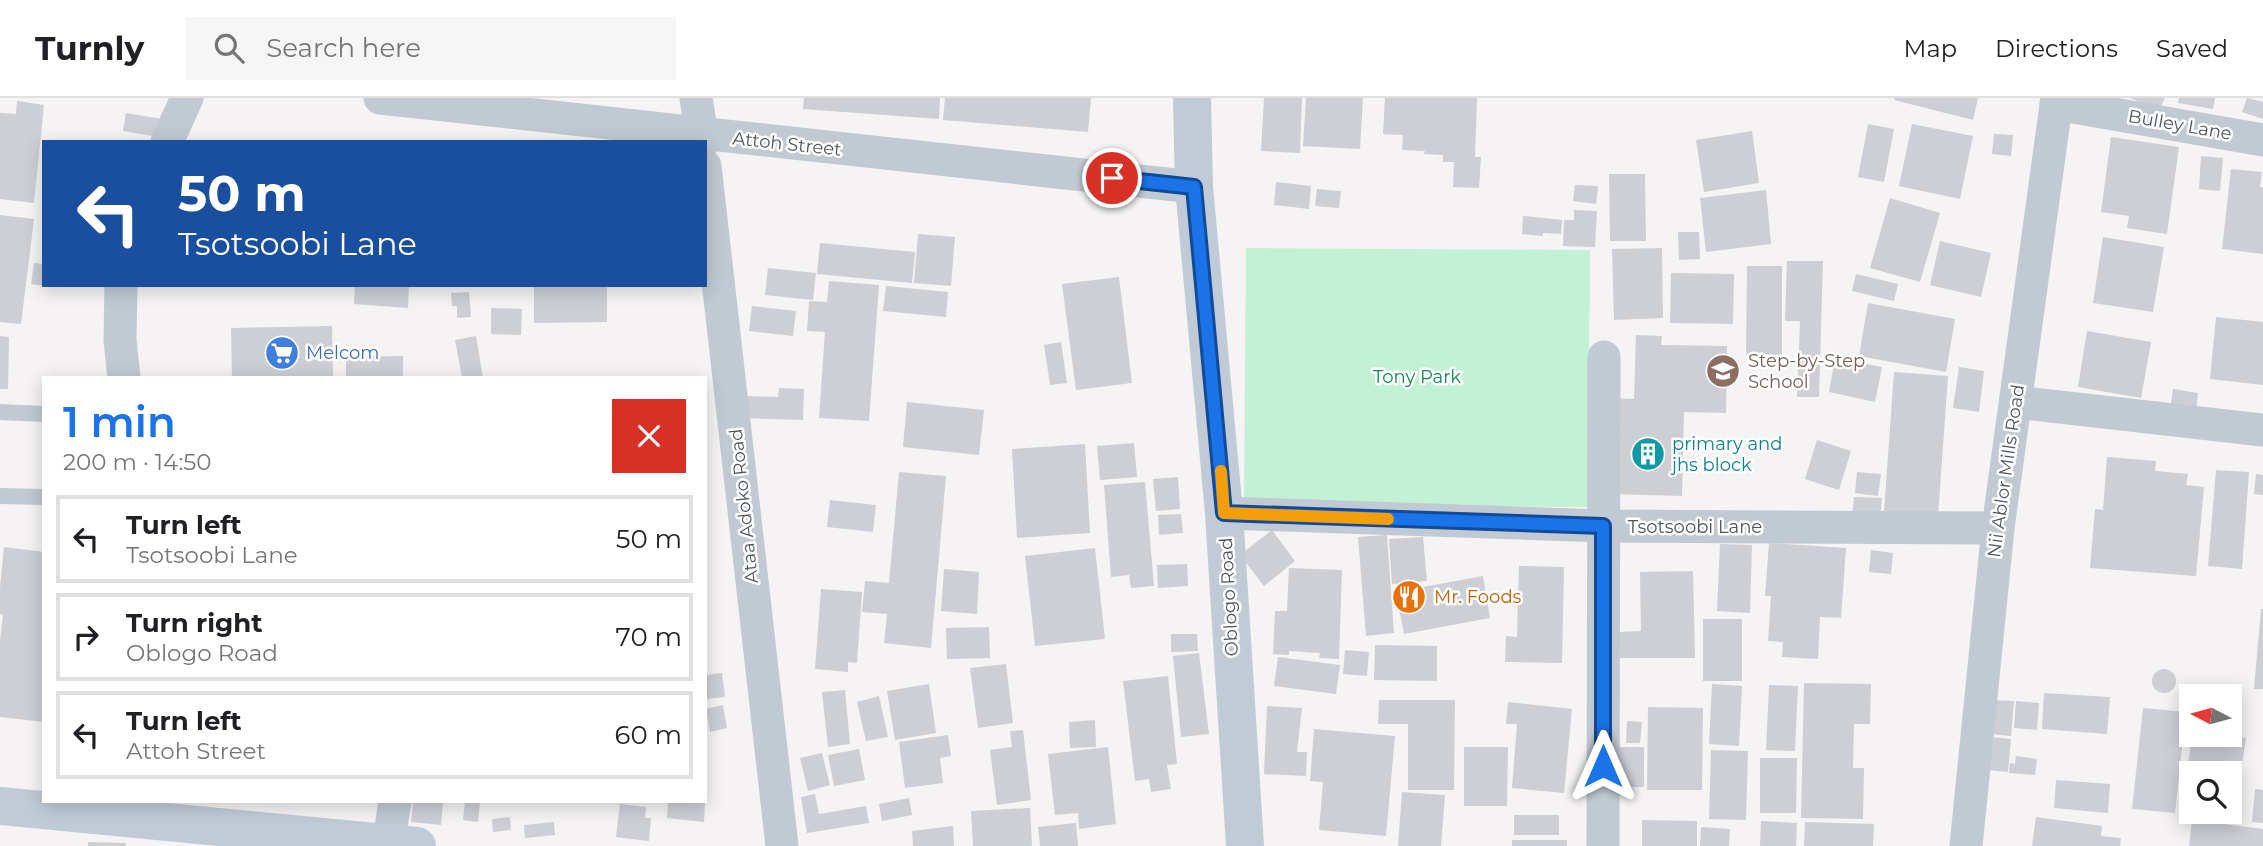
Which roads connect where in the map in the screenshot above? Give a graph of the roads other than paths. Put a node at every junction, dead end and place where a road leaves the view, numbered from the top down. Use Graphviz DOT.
graph roads {
  1 [pos="187,98"];
  2 [pos="380,98"];
  3 [pos="696,98"];
  4 [pos="1192,98"];
  5 [pos="2056,101"];
  6 [pos="168,140"];
  7 [pos="657,140"];
  8 [pos="702,140"];
  9 [pos="2263,140"];
  10 [pos="707,147"];
  11 [pos="707,182"];
  12 [pos="1194,187"];
  13 [pos="121,287"];
  14 [pos="1604,357"];
  15 [pos="124,376"];
  16 [pos="2015,402"];
  17 [pos="0,412"];
  18 [pos="42,414"];
  19 [pos="2263,430"];
  20 [pos="0,496"];
  21 [pos="42,497"];
  22 [pos="1224,513"];
  23 [pos="1603,526"];
  24 [pos="1998,528"];
  25 [pos="395,803"];
  26 [pos="0,806"];
  27 [pos="138,810"];
  28 [pos="398,845"];
  29 [pos="782,846"];
  30 [pos="1245,846"];
  31 [pos="1603,846"];
  32 [pos="1966,846"];
  1 -- 6 [label="street"];
  2 -- 7 [label="street, Attoh Street"];
  3 -- 8 [label="street, Ataa Adoko Road"];
  4 -- 12 [label="main road, Oblogo Road"];
  5 -- 9 [label="street, Bulley Lane"];
  5 -- 16 [label="street, Nii Ablor Mills Road"];
  10 -- 12 [label="street, Attoh Street"];
  11 -- 29 [label="street, Ataa Adoko Road"];
  12 -- 22 [label="main road, Oblogo Road"];
  13 -- 15 [label="street"];
  14 -- 23 [label="street"];
  16 -- 19 [label="street"];
  16 -- 24 [label="street, Nii Ablor Mills Road"];
  17 -- 18 [label="lane"];
  20 -- 21 [label="lane"];
  22 -- 23 [label="street, Tsotsoobi Lane"];
  22 -- 30 [label="main road, Oblogo Road"];
  23 -- 24 [label="street, Tsotsoobi Lane"];
  23 -- 31 [label="street"];
  24 -- 32 [label="street, Nii Ablor Mills Road"];
  25 -- 28 [label="street"];
  26 -- 27 [label="main road"];
  27 -- 28 [label="main road"];
}
